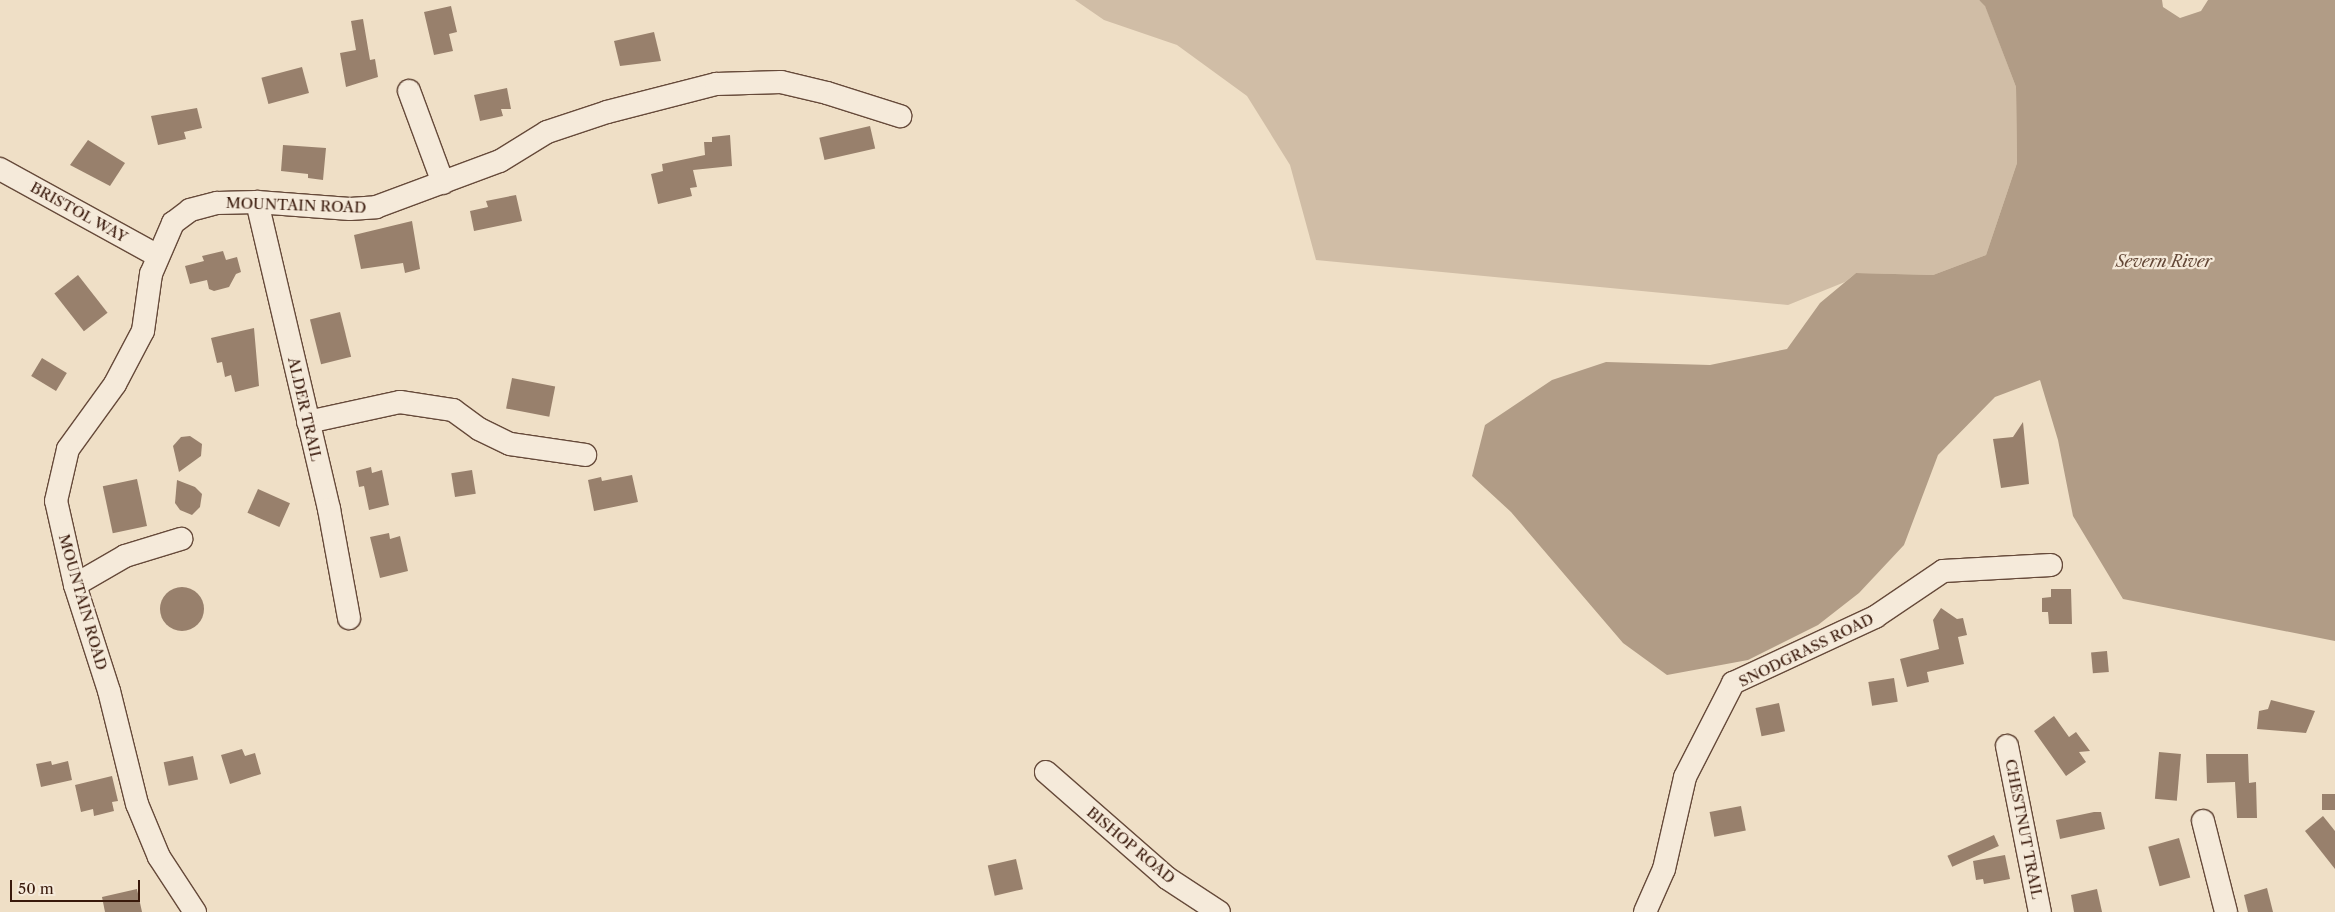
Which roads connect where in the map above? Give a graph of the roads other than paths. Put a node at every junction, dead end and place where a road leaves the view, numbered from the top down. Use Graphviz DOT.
graph roads {
  1 [pos="409,91"];
  2 [pos="900,116"];
  3 [pos="0,168"];
  4 [pos="443,183"];
  5 [pos="257,202"];
  6 [pos="158,256"];
  7 [pos="308,422"];
  8 [pos="585,455"];
  9 [pos="181,539"];
  10 [pos="2050,565"];
  11 [pos="75,585"];
  12 [pos="349,618"];
  13 [pos="2007,746"];
  14 [pos="1046,772"];
  15 [pos="2203,821"];
  16 [pos="195,912"];
  17 [pos="1219,912"];
  18 [pos="1645,912"];
  19 [pos="2040,912"];
  20 [pos="2226,912"];
  1 -- 4 [label="street"];
  2 -- 4 [label="street, MOUNTAIN ROAD"];
  3 -- 6 [label="street, BRISTOL WAY"];
  4 -- 5 [label="street, MOUNTAIN ROAD"];
  5 -- 6 [label="street, MOUNTAIN ROAD"];
  5 -- 7 [label="street, ALDER TRAIL"];
  6 -- 11 [label="street, MOUNTAIN ROAD"];
  7 -- 8 [label="street"];
  7 -- 12 [label="street, ALDER TRAIL"];
  9 -- 11 [label="street"];
  10 -- 18 [label="street, SNODGRASS ROAD"];
  11 -- 16 [label="street, MOUNTAIN ROAD"];
  13 -- 19 [label="street, CHESTNUT TRAIL"];
  14 -- 17 [label="street, BISHOP ROAD"];
  15 -- 20 [label="street"];
}
